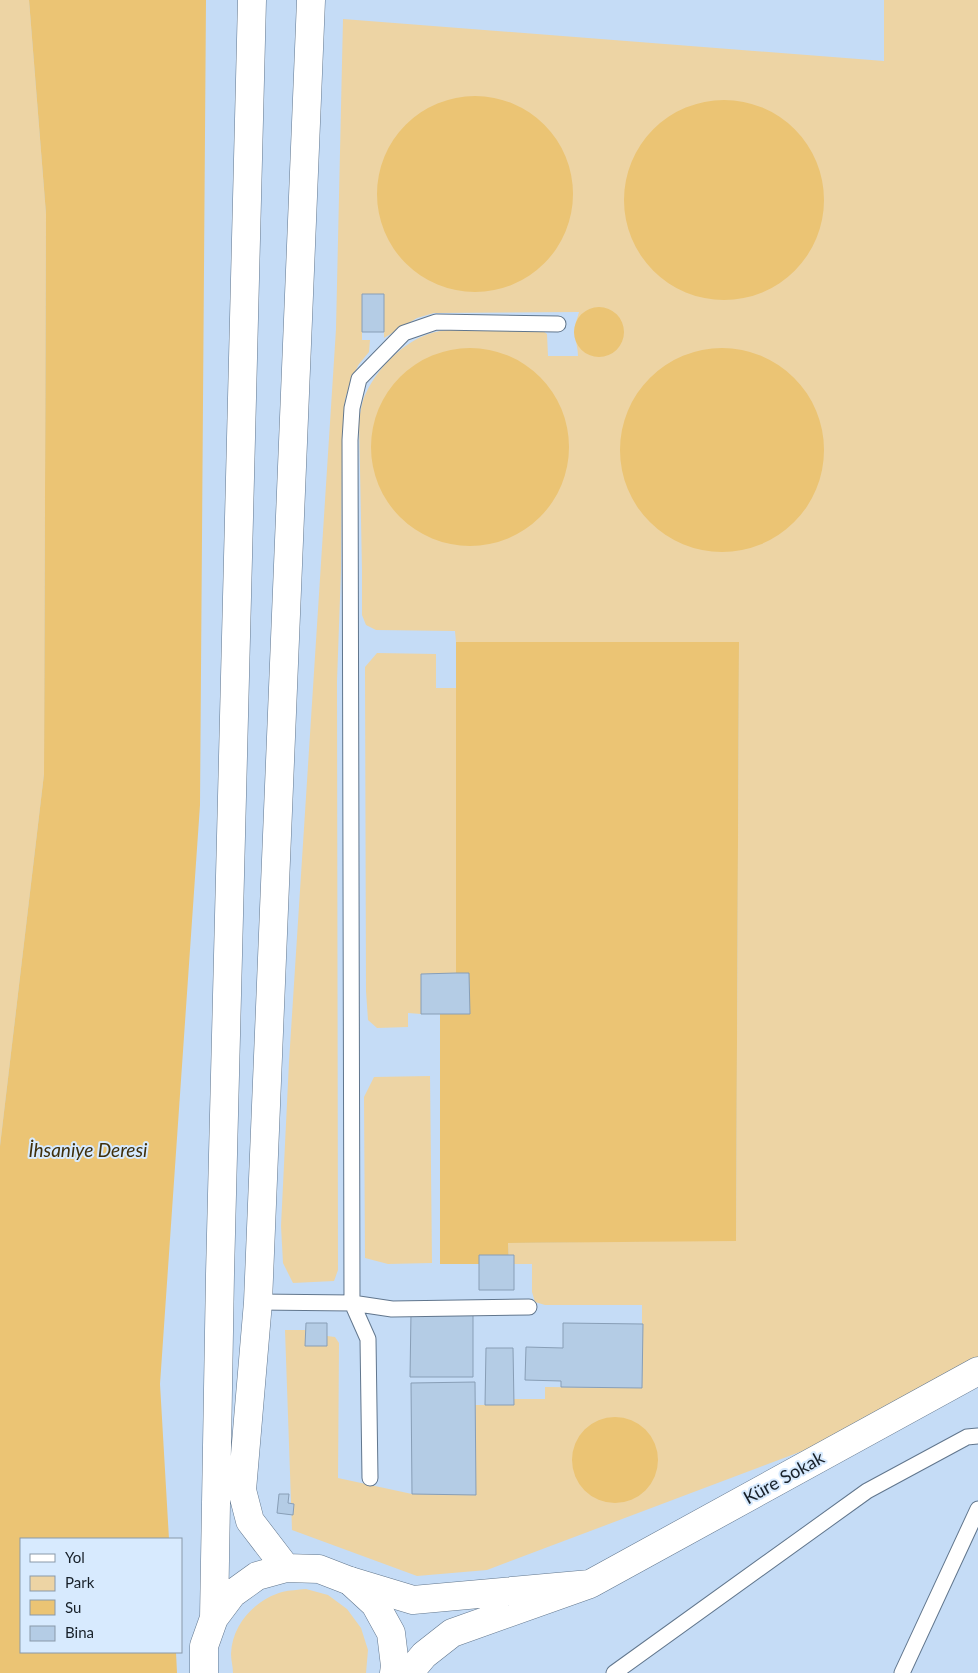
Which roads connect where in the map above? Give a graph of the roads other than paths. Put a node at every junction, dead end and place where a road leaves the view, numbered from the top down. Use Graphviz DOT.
graph roads {
  1 [pos="252,0"];
  2 [pos="311,0"];
  3 [pos="558,324"];
  4 [pos="258,1302"];
  5 [pos="352,1303"];
  6 [pos="529,1307"];
  7 [pos="978,1371"];
  8 [pos="978,1436"];
  9 [pos="370,1478"];
  10 [pos="978,1509"];
  11 [pos="286,1568"];
  12 [pos="350,1581"];
  13 [pos="590,1584"];
  14 [pos="214,1618"];
  15 [pos="204,1673"];
  16 [pos="394,1673"];
  17 [pos="409,1673"];
  18 [pos="614,1673"];
  19 [pos="902,1673"];
  1 -- 14 [label="main road"];
  2 -- 4 [label="main road"];
  3 -- 5 [label="lane"];
  4 -- 5 [label="lane"];
  4 -- 11 [label="main road"];
  5 -- 6 [label="lane"];
  5 -- 9 [label="lane"];
  7 -- 13 [label="main road, Küre Sokak"];
  8 -- 18 [label="lane"];
  10 -- 19 [label="lane"];
  11 -- 12 [label="main road"];
  11 -- 14 [label="main road"];
  12 -- 13 [label="main road"];
  12 -- 16 [label="main road"];
  13 -- 17 [label="main road"];
  14 -- 15 [label="main road"];
}
